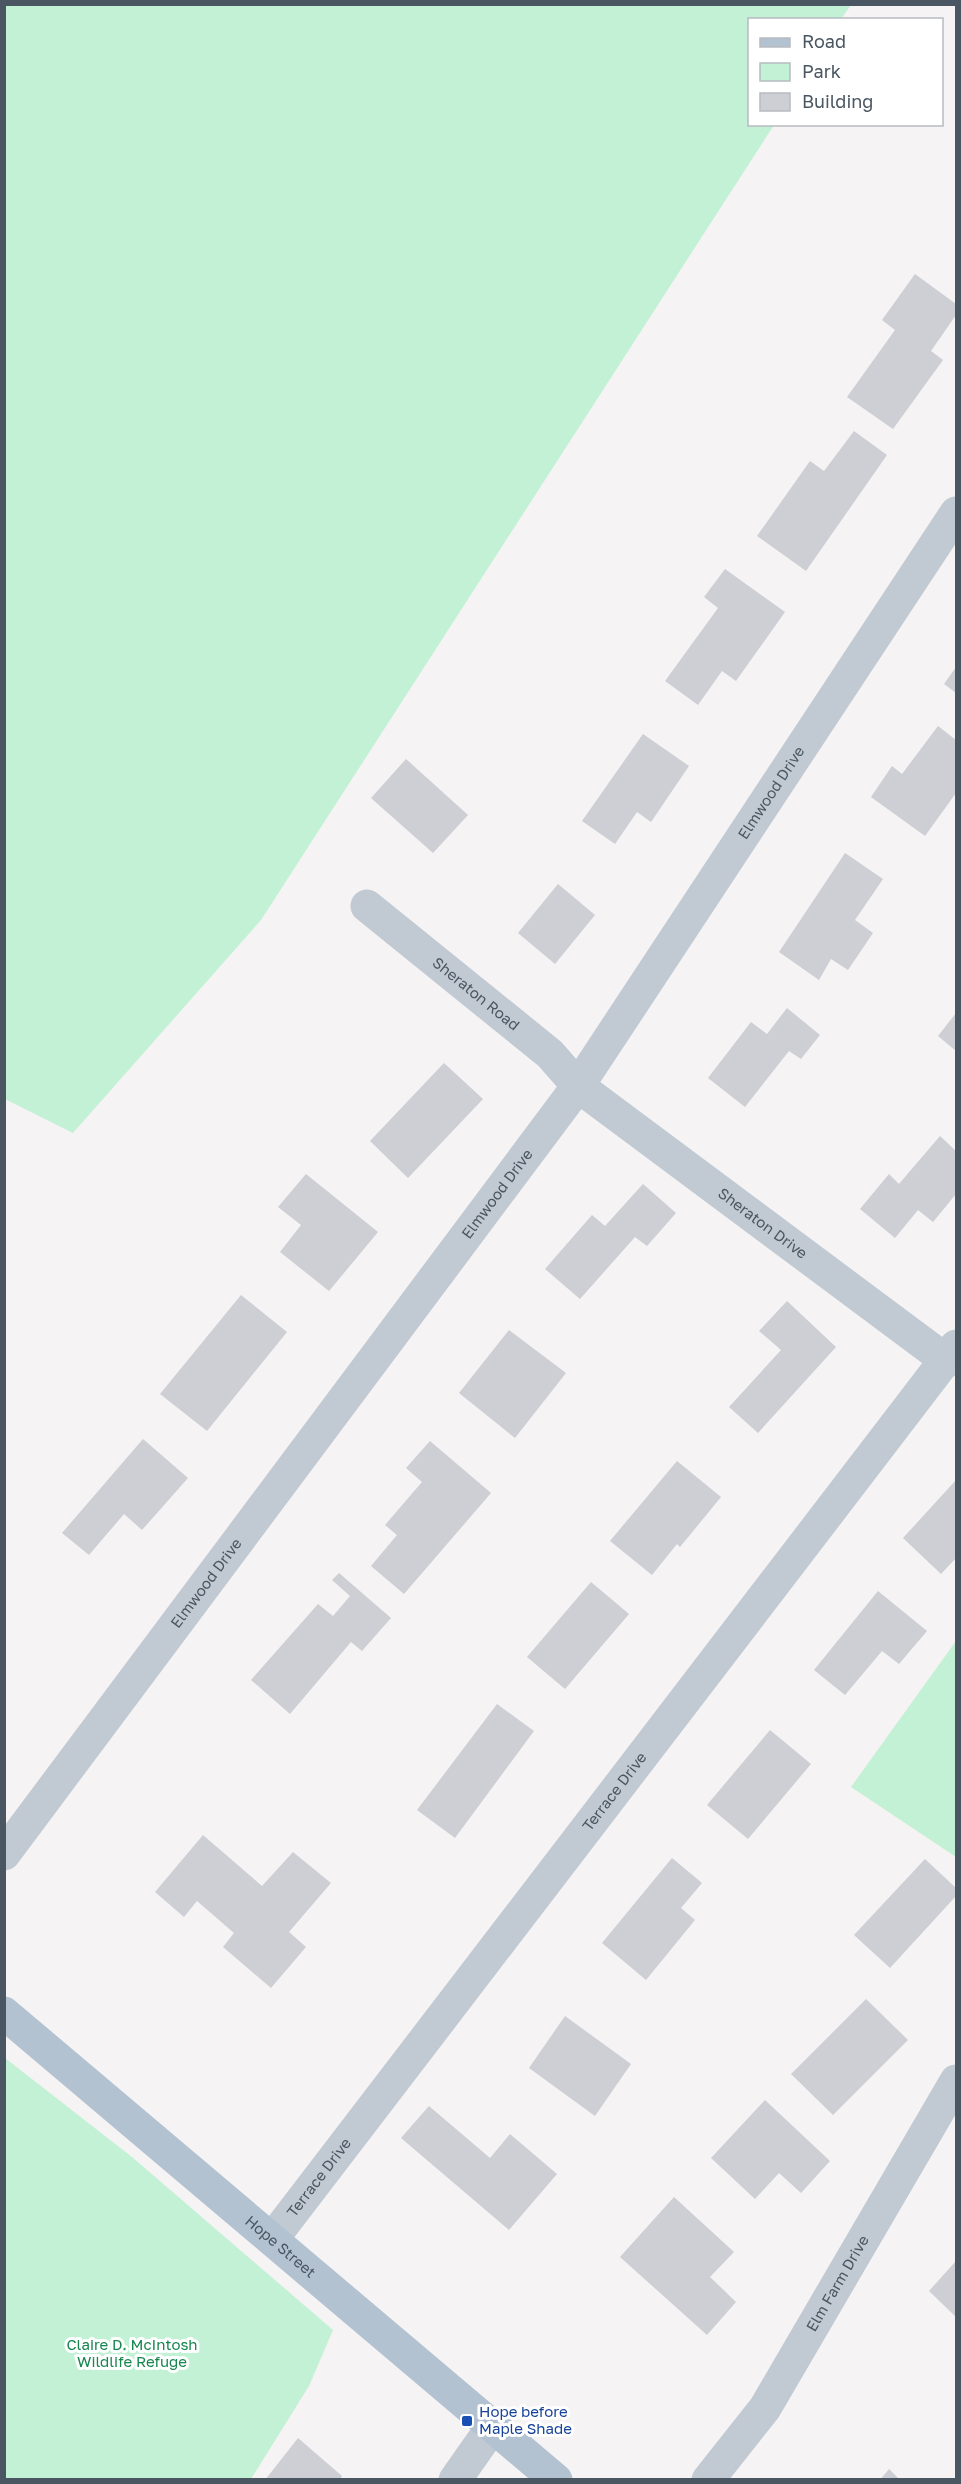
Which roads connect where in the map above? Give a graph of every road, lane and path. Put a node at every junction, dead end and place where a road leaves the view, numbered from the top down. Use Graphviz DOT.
graph roads {
  1 [pos="957,513"];
  2 [pos="367,906"];
  3 [pos="578,1086"];
  4 [pos="952,1354"];
  5 [pos="4,1854"];
  6 [pos="4,2013"];
  7 [pos="957,2081"];
  8 [pos="273,2238"];
  9 [pos="494,2426"];
  10 [pos="455,2480"];
  11 [pos="556,2480"];
  12 [pos="708,2480"];
  1 -- 3 [label="street, Elmwood Drive"];
  2 -- 3 [label="street, Sheraton Road"];
  3 -- 4 [label="street, Sheraton Drive"];
  3 -- 5 [label="street, Elmwood Drive"];
  4 -- 8 [label="street, Terrace Drive"];
  6 -- 8 [label="main road, Hope Street"];
  7 -- 12 [label="street, Elm Farm Drive"];
  8 -- 9 [label="main road, Hope Street"];
  9 -- 10 [label="street"];
  9 -- 11 [label="main road, Hope Street"];
}
